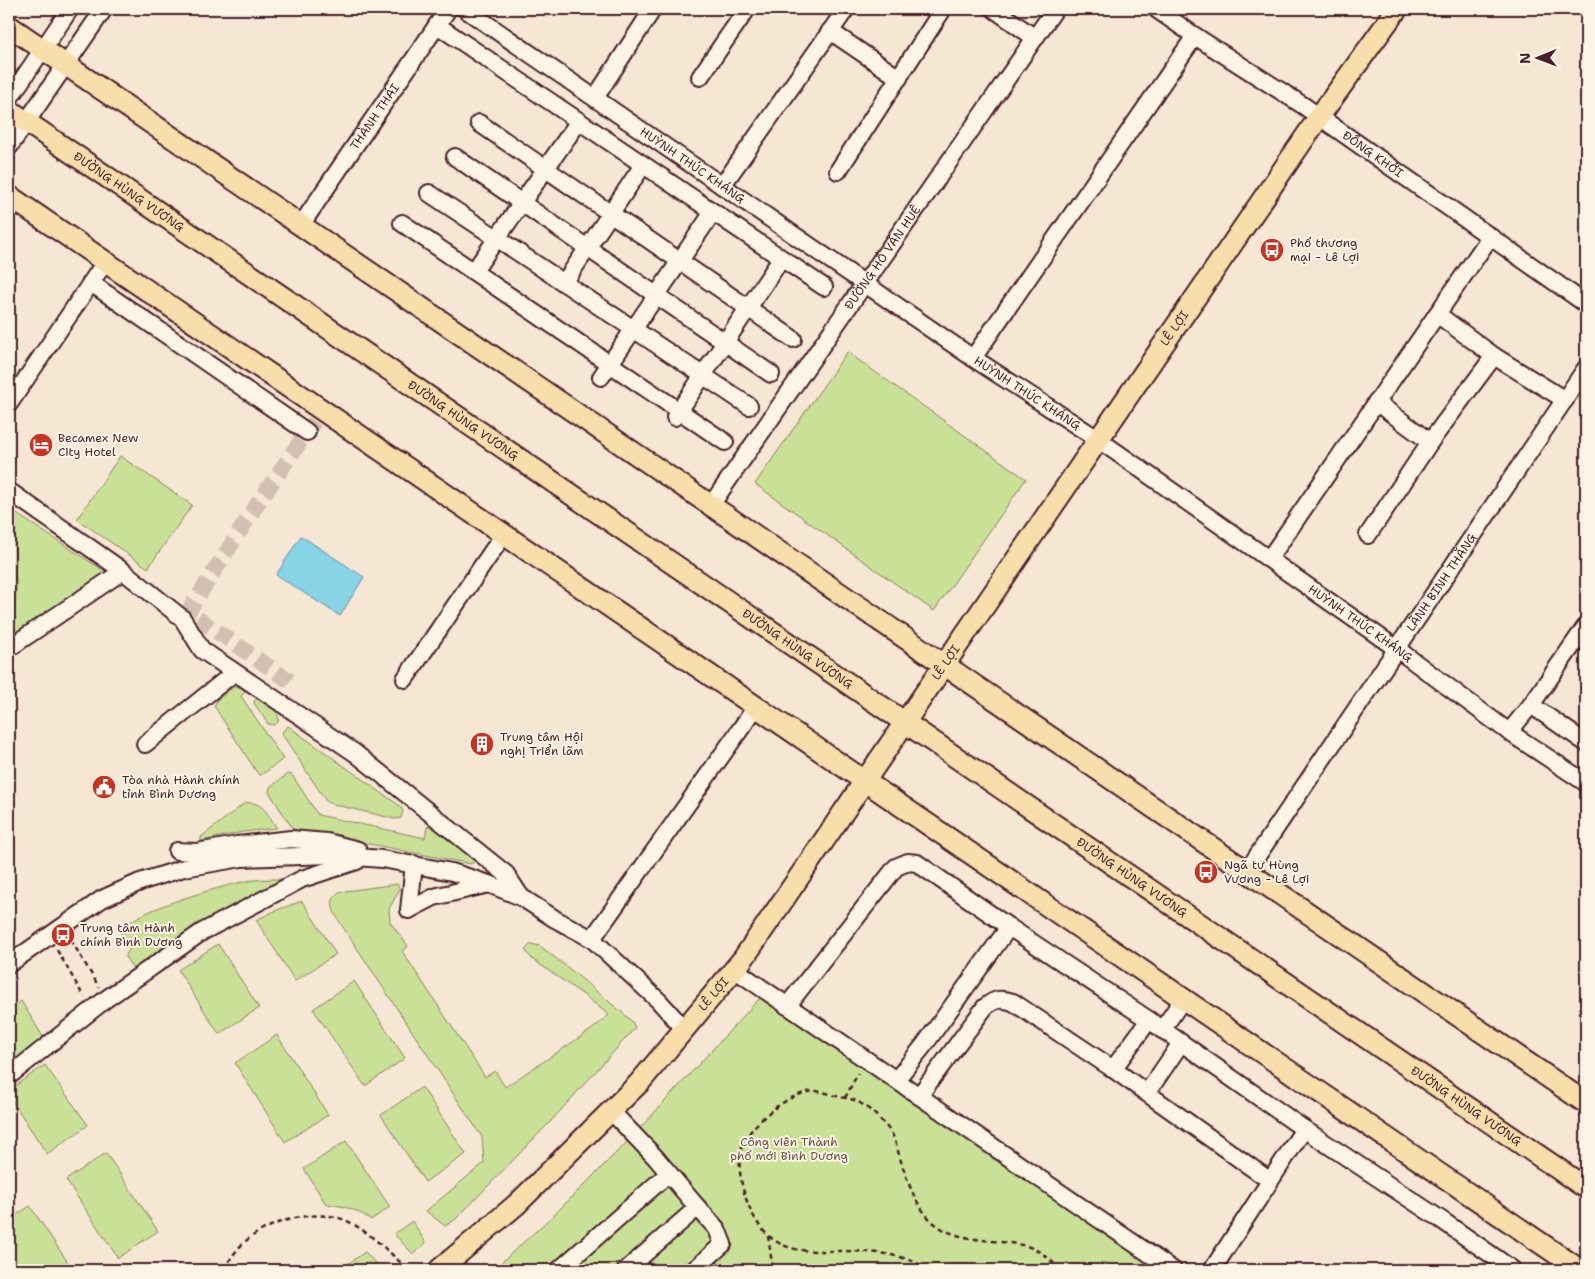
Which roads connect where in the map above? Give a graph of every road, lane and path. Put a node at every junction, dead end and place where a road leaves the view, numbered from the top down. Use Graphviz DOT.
graph roads {
  1 [pos="70,9"];
  2 [pos="104,9"];
  3 [pos="448,9"];
  4 [pos="465,9"];
  5 [pos="653,9"];
  6 [pos="747,9"];
  7 [pos="846,9"];
  8 [pos="943,9"];
  9 [pos="994,9"];
  10 [pos="1055,9"];
  11 [pos="1156,9"];
  12 [pos="1397,9"];
  13 [pos="437,25"];
  14 [pos="9,26"];
  15 [pos="830,32"];
  16 [pos="1195,36"];
  17 [pos="1035,38"];
  18 [pos="43,49"];
  19 [pos="66,65"];
  20 [pos="700,77"];
  21 [pos="899,78"];
  22 [pos="595,98"];
  23 [pos="9,99"];
  24 [pos="9,110"];
  25 [pos="1319,117"];
  26 [pos="579,121"];
  27 [pos="26,122"];
  28 [pos="479,123"];
  29 [pos="9,147"];
  30 [pos="456,157"];
  31 [pos="644,165"];
  32 [pos="545,169"];
  33 [pos="838,171"];
  34 [pos="722,186"];
  35 [pos="429,193"];
  36 [pos="9,196"];
  37 [pos="522,202"];
  38 [pos="713,212"];
  39 [pos="611,214"];
  40 [pos="402,223"];
  41 [pos="301,225"];
  42 [pos="1490,237"];
  43 [pos="497,238"];
  44 [pos="588,248"];
  45 [pos="781,258"];
  46 [pos="680,261"];
  47 [pos="105,262"];
  48 [pos="474,271"];
  49 [pos="91,283"];
  50 [pos="564,283"];
  51 [pos="865,283"];
  52 [pos="824,287"];
  53 [pos="657,295"];
  54 [pos="1586,304"];
  55 [pos="748,308"];
  56 [pos="1437,314"];
  57 [pos="634,329"];
  58 [pos="207,331"];
  59 [pos="793,338"];
  60 [pos="725,342"];
  61 [pos="190,351"];
  62 [pos="1494,356"];
  63 [pos="974,358"];
  64 [pos="610,364"];
  65 [pos="1586,368"];
  66 [pos="771,374"];
  67 [pos="703,375"];
  68 [pos="601,377"];
  69 [pos="1565,400"];
  70 [pos="1376,402"];
  71 [pos="9,404"];
  72 [pos="749,406"];
  73 [pos="677,414"];
  74 [pos="307,432"];
  75 [pos="1099,440"];
  76 [pos="725,442"];
  77 [pos="1430,442"];
  78 [pos="9,490"];
  79 [pos="710,505"];
  80 [pos="504,534"];
  81 [pos="1368,535"];
  82 [pos="1269,559"];
  83 [pos="123,571"];
  84 [pos="1586,626"];
  85 [pos="9,648"];
  86 [pos="1397,649"];
  87 [pos="944,665"];
  88 [pos="234,673"];
  89 [pos="405,679"];
  90 [pos="1531,705"];
  91 [pos="756,707"];
  92 [pos="905,722"];
  93 [pos="1509,732"];
  94 [pos="1586,742"];
  95 [pos="145,744"];
  96 [pos="866,782"];
  97 [pos="1586,783"];
  98 [pos="177,851"];
  99 [pos="372,858"];
  100 [pos="414,864"];
  101 [pos="1247,871"];
  102 [pos="489,884"];
  103 [pos="521,897"];
  104 [pos="62,925"];
  105 [pos="1008,927"];
  106 [pos="49,935"];
  107 [pos="592,939"];
  108 [pos="9,964"];
  109 [pos="734,969"];
  110 [pos="106,999"];
  111 [pos="1183,999"];
  112 [pos="787,1006"];
  113 [pos="92,1011"];
  114 [pos="1149,1020"];
  115 [pos="684,1028"];
  116 [pos="1162,1030"];
  117 [pos="1182,1043"];
  118 [pos="860,1068"];
  119 [pos="1114,1069"];
  120 [pos="9,1076"];
  121 [pos="896,1080"];
  122 [pos="1147,1093"];
  123 [pos="919,1096"];
  124 [pos="845,1098"];
  125 [pos="1586,1103"];
  126 [pos="611,1111"];
  127 [pos="1304,1129"];
  128 [pos="669,1173"];
  129 [pos="1262,1175"];
  130 [pos="1586,1188"];
  131 [pos="697,1208"];
  132 [pos="768,1236"];
  133 [pos="446,1268"];
  134 [pos="1575,1269"];
  135 [pos="224,1270"];
  136 [pos="408,1270"];
  137 [pos="559,1270"];
  138 [pos="626,1270"];
  139 [pos="694,1270"];
  140 [pos="773,1270"];
  141 [pos="929,1270"];
  142 [pos="1058,1270"];
  143 [pos="1174,1270"];
  144 [pos="1212,1270"];
  145 [pos="1513,1270"];
  1 -- 18 [label="street"];
  2 -- 19 [label="street"];
  3 -- 13 [label="street, THÀNH THÁI"];
  4 -- 22 [label="street, HUỲNH THÚC KHÁNG"];
  5 -- 22 [label="street"];
  6 -- 20 [label="street"];
  7 -- 15 [label="street"];
  8 -- 21 [label="street"];
  9 -- 17 [label="street"];
  10 -- 17 [label="street, ĐƯỜNG HỒ VĂN HUÊ"];
  11 -- 16 [label="street, ĐỒNG KHỞI"];
  12 -- 25 [label="main road, LÊ LỢI"];
  13 -- 26 [label="street"];
  13 -- 41 [label="street, THÀNH THÁI"];
  14 -- 18 [label="main road"];
  15 -- 21 [label="street"];
  15 -- 34 [label="street"];
  16 -- 25 [label="street, ĐỒNG KHỞI"];
  16 -- 63 [label="street"];
  17 -- 51 [label="street, ĐƯỜNG HỒ VĂN HUÊ"];
  18 -- 19 [label="main road"];
  18 -- 23 [label="street"];
  19 -- 27 [label="street"];
  19 -- 41 [label="main road"];
  21 -- 33 [label="street"];
  22 -- 34 [label="street, HUỲNH THÚC KHÁNG"];
  24 -- 27 [label="main road, ĐƯỜNG HÙNG VƯƠNG"];
  25 -- 42 [label="street, ĐỒNG KHỞI"];
  25 -- 75 [label="main road, LÊ LỢI"];
  26 -- 31 [label="street"];
  26 -- 32 [label="street"];
  27 -- 29 [label="street"];
  27 -- 92 [label="main road, ĐƯỜNG HÙNG VƯƠNG"];
  28 -- 32 [label="street"];
  30 -- 37 [label="street"];
  31 -- 38 [label="street"];
  31 -- 39 [label="street"];
  32 -- 37 [label="street"];
  32 -- 39 [label="street"];
  34 -- 51 [label="street, HUỲNH THÚC KHÁNG"];
  35 -- 43 [label="street"];
  36 -- 47 [label="main road"];
  37 -- 43 [label="street"];
  37 -- 44 [label="street"];
  38 -- 45 [label="street"];
  38 -- 46 [label="street"];
  39 -- 44 [label="street"];
  39 -- 46 [label="street"];
  40 -- 48 [label="street"];
  41 -- 79 [label="main road"];
  42 -- 54 [label="street, ĐỒNG KHỞI"];
  42 -- 56 [label="street"];
  43 -- 48 [label="street"];
  43 -- 50 [label="street"];
  44 -- 50 [label="street"];
  44 -- 53 [label="street"];
  45 -- 52 [label="street"];
  45 -- 55 [label="street"];
  46 -- 53 [label="street"];
  46 -- 55 [label="street"];
  47 -- 49 [label="street"];
  47 -- 58 [label="main road"];
  48 -- 64 [label="street"];
  49 -- 61 [label="street"];
  49 -- 71 [label="street"];
  50 -- 57 [label="street"];
  51 -- 63 [label="street, HUỲNH THÚC KHÁNG"];
  51 -- 79 [label="street, ĐƯỜNG HỒ VĂN HUÊ"];
  53 -- 57 [label="street"];
  53 -- 60 [label="street"];
  55 -- 59 [label="street"];
  55 -- 60 [label="street"];
  56 -- 62 [label="street"];
  56 -- 70 [label="street"];
  57 -- 64 [label="street"];
  57 -- 67 [label="street"];
  58 -- 61 [label="street"];
  58 -- 80 [label="main road"];
  60 -- 66 [label="street"];
  60 -- 67 [label="street"];
  61 -- 74 [label="street"];
  62 -- 69 [label="street"];
  62 -- 77 [label="street"];
  63 -- 75 [label="street, HUỲNH THÚC KHÁNG"];
  64 -- 68 [label="street"];
  64 -- 73 [label="street"];
  65 -- 69 [label="street, LÃNH BINH THĂNG"];
  67 -- 72 [label="street"];
  67 -- 73 [label="street"];
  69 -- 86 [label="street, LÃNH BINH THĂNG"];
  70 -- 77 [label="street"];
  70 -- 82 [label="street"];
  73 -- 76 [label="street"];
  75 -- 82 [label="street, HUỲNH THÚC KHÁNG"];
  75 -- 87 [label="main road, LÊ LỢI"];
  77 -- 81 [label="street"];
  78 -- 83 [label="street"];
  79 -- 87 [label="main road"];
  80 -- 89 [label="street"];
  80 -- 91 [label="main road"];
  82 -- 86 [label="street, HUỲNH THÚC KHÁNG"];
  83 -- 85 [label="street"];
  83 -- 88 [label="street"];
  84 -- 90 [label="street"];
  86 -- 93 [label="street, HUỲNH THÚC KHÁNG"];
  86 -- 101 [label="street, LÃNH BINH THĂNG"];
  87 -- 92 [label="main road, LÊ LỢI"];
  87 -- 101 [label="main road"];
  88 -- 95 [label="street"];
  88 -- 103 [label="street"];
  90 -- 93 [label="street"];
  90 -- 94 [label="street"];
  91 -- 96 [label="main road"];
  91 -- 107 [label="street"];
  92 -- 96 [label="main road, LÊ LỢI"];
  92 -- 130 [label="main road, ĐƯỜNG HÙNG VƯƠNG"];
  93 -- 97 [label="street, HUỲNH THÚC KHÁNG"];
  96 -- 109 [label="main road, LÊ LỢI"];
  96 -- 111 [label="main road"];
  98 -- 99 [label="street"];
  99 -- 100 [label="street"];
  99 -- 104 [label="street"];
  99 -- 110 [label="street"];
  100 -- 102 [label="street"];
  100 -- 102 [label="street"];
  101 -- 125 [label="main road"];
  102 -- 103 [label="street"];
  103 -- 107 [label="street"];
  104 -- 106 [label="street"];
  104 -- 110 [label="path"];
  105 -- 112 [label="street"];
  105 -- 114 [label="street"];
  105 -- 121 [label="street"];
  106 -- 108 [label="street"];
  106 -- 113 [label="path"];
  107 -- 115 [label="street"];
  109 -- 112 [label="street"];
  109 -- 115 [label="main road, LÊ LỢI"];
  110 -- 113 [label="street"];
  111 -- 116 [label="street"];
  111 -- 134 [label="main road"];
  112 -- 121 [label="street"];
  113 -- 120 [label="street"];
  114 -- 116 [label="street"];
  114 -- 119 [label="street"];
  115 -- 126 [label="main road, LÊ LỢI"];
  116 -- 117 [label="street"];
  117 -- 122 [label="street"];
  117 -- 127 [label="street"];
  118 -- 124 [label="path"];
  119 -- 122 [label="street"];
  119 -- 123 [label="street"];
  121 -- 123 [label="street"];
  122 -- 129 [label="street"];
  123 -- 143 [label="street"];
  124 -- 132 [label="path"];
  124 -- 142 [label="path"];
  126 -- 128 [label="street"];
  126 -- 133 [label="main road, LÊ LỢI"];
  127 -- 144 [label="street"];
  127 -- 145 [label="street"];
  128 -- 131 [label="street"];
  128 -- 137 [label="street"];
  131 -- 138 [label="street"];
  131 -- 139 [label="street"];
  132 -- 140 [label="path"];
  132 -- 141 [label="path"];
  135 -- 136 [label="path"];
}
